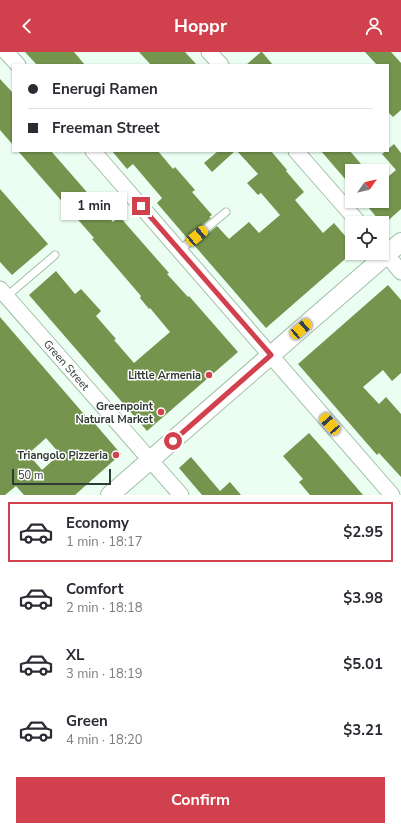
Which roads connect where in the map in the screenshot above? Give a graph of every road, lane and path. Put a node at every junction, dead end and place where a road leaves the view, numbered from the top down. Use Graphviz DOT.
graph roads {
  1 [pos="6,52"];
  2 [pos="209,52"];
  3 [pos="17,64"];
  4 [pos="220,64"];
  5 [pos="94,152"];
  6 [pos="297,152"];
  7 [pos="226,212"];
  8 [pos="353,216"];
  9 [pos="401,242"];
  10 [pos="389,249"];
  11 [pos="180,250"];
  12 [pos="55,255"];
  13 [pos="389,258"];
  14 [pos="375,260"];
  15 [pos="401,272"];
  16 [pos="3,292"];
  17 [pos="271,355"];
  18 [pos="150,460"];
  19 [pos="110,495"];
  20 [pos="181,495"];
  21 [pos="392,495"];
  1 -- 3 [label="street"];
  2 -- 4 [label="street"];
  5 -- 11 [label="street"];
  6 -- 8 [label="street"];
  7 -- 11 [label="lane"];
  9 -- 10 [label="street"];
  11 -- 17 [label="street"];
  12 -- 16 [label="lane"];
  13 -- 15 [label="street"];
  14 -- 17 [label="street"];
  16 -- 18 [label="street, Green Street"];
  17 -- 18 [label="street"];
  17 -- 21 [label="street"];
  18 -- 19 [label="street"];
  18 -- 20 [label="street, Green Street"];
}
